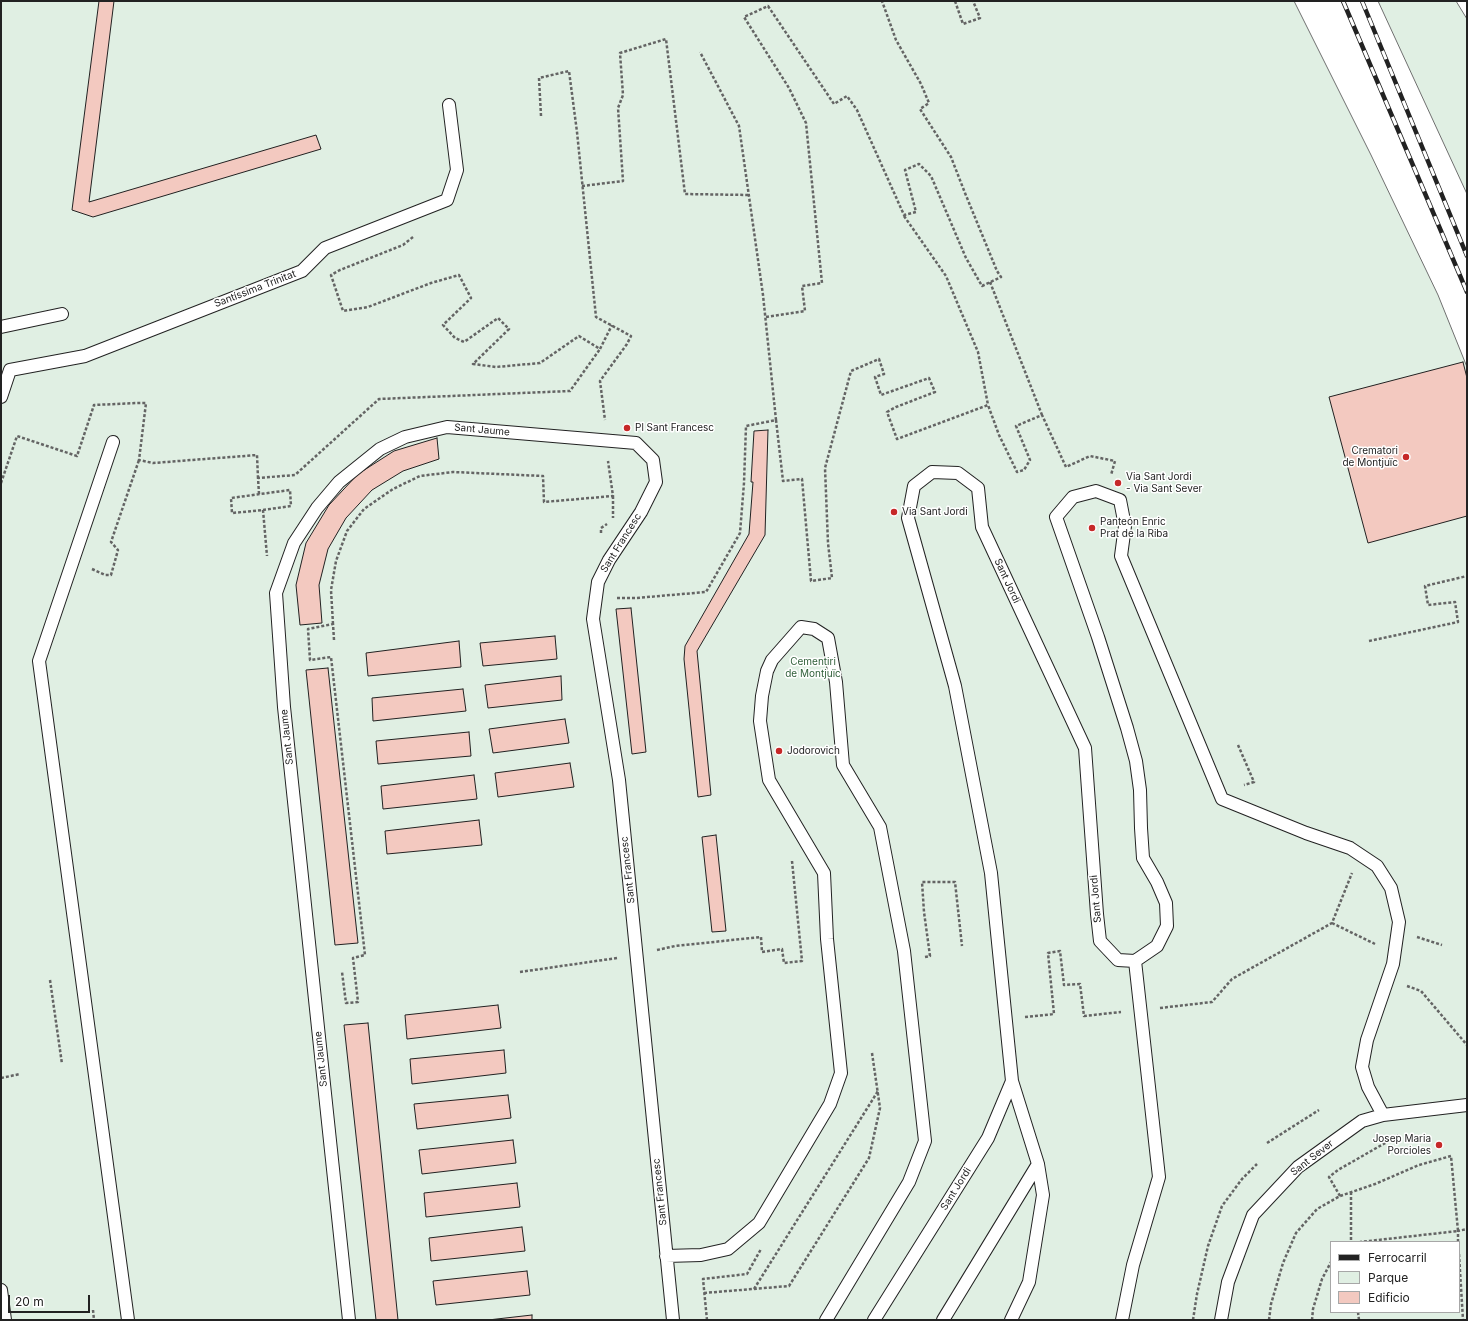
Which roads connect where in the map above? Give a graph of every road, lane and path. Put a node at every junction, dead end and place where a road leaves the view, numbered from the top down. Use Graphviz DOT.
graph roads {
  1 [pos="882,1"];
  2 [pos="955,1"];
  3 [pos="973,1"];
  4 [pos="700,52"];
  5 [pos="449,105"];
  6 [pos="541,116"];
  7 [pos="582,186"];
  8 [pos="749,195"];
  9 [pos="904,215"];
  10 [pos="403,245"];
  11 [pos="990,282"];
  12 [pos="62,314"];
  13 [pos="766,317"];
  14 [pos="612,326"];
  15 [pos="1,327"];
  16 [pos="1,397"];
  17 [pos="988,405"];
  18 [pos="1042,415"];
  19 [pos="776,420"];
  20 [pos="606,440"];
  21 [pos="113,442"];
  22 [pos="636,443"];
  23 [pos="1107,458"];
  24 [pos="140,460"];
  25 [pos="258,478"];
  26 [pos="1,483"];
  27 [pos="263,510"];
  28 [pos="266,549"];
  29 [pos="91,569"];
  30 [pos="1467,576"];
  31 [pos="636,598"];
  32 [pos="333,624"];
  33 [pos="334,640"];
  34 [pos="1369,641"];
  35 [pos="1238,745"];
  36 [pos="1249,770"];
  37 [pos="791,856"];
  38 [pos="1349,880"];
  39 [pos="1332,924"];
  40 [pos="1418,938"];
  41 [pos="1367,940"];
  42 [pos="1431,942"];
  43 [pos="1416,944"];
  44 [pos="928,945"];
  45 [pos="1442,945"];
  46 [pos="675,946"];
  47 [pos="962,946"];
  48 [pos="608,959"];
  49 [pos="1135,961"];
  50 [pos="342,972"];
  51 [pos="520,972"];
  52 [pos="50,980"];
  53 [pos="1405,985"];
  54 [pos="1178,1005"];
  55 [pos="1122,1012"];
  56 [pos="1036,1016"];
  57 [pos="1467,1045"];
  58 [pos="872,1052"];
  59 [pos="62,1064"];
  60 [pos="20,1074"];
  61 [pos="1,1078"];
  62 [pos="1012,1081"];
  63 [pos="878,1091"];
  64 [pos="1467,1105"];
  65 [pos="1319,1110"];
  66 [pos="1383,1115"];
  67 [pos="1393,1133"];
  68 [pos="1267,1143"];
  69 [pos="1038,1164"];
  70 [pos="1257,1164"];
  71 [pos="1351,1192"];
  72 [pos="1340,1196"];
  73 [pos="1467,1229"];
  74 [pos="1458,1231"];
  75 [pos="1351,1241"];
  76 [pos="1369,1241"];
  77 [pos="1458,1241"];
  78 [pos="762,1246"];
  79 [pos="666,1256"];
  80 [pos="1330,1264"];
  81 [pos="1460,1270"];
  82 [pos="754,1289"];
  83 [pos="1,1290"];
  84 [pos="704,1293"];
  85 [pos="93,1310"];
  86 [pos="5,1320"];
  87 [pos="94,1320"];
  88 [pos="128,1320"];
  89 [pos="349,1320"];
  90 [pos="673,1320"];
  91 [pos="707,1320"];
  92 [pos="826,1320"];
  93 [pos="874,1320"];
  94 [pos="943,1320"];
  95 [pos="1011,1320"];
  96 [pos="1122,1320"];
  97 [pos="1193,1320"];
  98 [pos="1221,1320"];
  99 [pos="1269,1320"];
  100 [pos="1312,1320"];
  101 [pos="1463,1320"];
  1 -- 11 [label="path"];
  2 -- 3 [label="path"];
  4 -- 8 [label="path"];
  5 -- 16 [label="lane, Santíssima Trinitat"];
  6 -- 7 [label="path"];
  7 -- 8 [label="path"];
  7 -- 14 [label="path"];
  8 -- 13 [label="path"];
  9 -- 11 [label="path"];
  9 -- 13 [label="path"];
  9 -- 17 [label="path"];
  10 -- 14 [label="path"];
  11 -- 18 [label="path"];
  12 -- 15 [label="lane"];
  13 -- 19 [label="path"];
  14 -- 20 [label="path"];
  17 -- 18 [label="path"];
  17 -- 19 [label="path"];
  18 -- 23 [label="path"];
  19 -- 31 [label="path"];
  20 -- 22 [label="lane, Sant Jaume"];
  20 -- 32 [label="path"];
  20 -- 89 [label="lane, Sant Jaume"];
  21 -- 88 [label="lane"];
  22 -- 79 [label="lane, Sant Francesc"];
  24 -- 25 [label="path"];
  24 -- 26 [label="path"];
  24 -- 29 [label="path"];
  27 -- 27 [label="path"];
  27 -- 28 [label="path"];
  30 -- 34 [label="path"];
  32 -- 33 [label="path"];
  32 -- 50 [label="path"];
  35 -- 36 [label="path"];
  37 -- 46 [label="path"];
  38 -- 39 [label="path"];
  39 -- 41 [label="path"];
  39 -- 54 [label="path"];
  40 -- 43 [label="path"];
  42 -- 45 [label="path"];
  44 -- 47 [label="path"];
  48 -- 51 [label="path"];
  49 -- 62 [label="lane, Sant Jordi"];
  49 -- 66 [label="lane"];
  49 -- 96 [label="lane"];
  52 -- 59 [label="path"];
  53 -- 57 [label="path"];
  55 -- 56 [label="path"];
  58 -- 63 [label="path"];
  60 -- 61 [label="path"];
  62 -- 69 [label="lane"];
  62 -- 93 [label="lane, Sant Jordi"];
  63 -- 82 [label="path"];
  63 -- 82 [label="path"];
  64 -- 66 [label="lane, Sant Sever"];
  65 -- 68 [label="path"];
  66 -- 98 [label="lane, Sant Sever"];
  67 -- 72 [label="path"];
  69 -- 94 [label="lane"];
  69 -- 95 [label="lane"];
  70 -- 97 [label="path"];
  71 -- 72 [label="path"];
  71 -- 74 [label="path"];
  71 -- 75 [label="path"];
  72 -- 99 [label="path"];
  73 -- 74 [label="path"];
  74 -- 76 [label="path"];
  74 -- 77 [label="path"];
  78 -- 84 [label="path"];
  79 -- 90 [label="lane, Sant Francesc"];
  79 -- 92 [label="lane"];
  80 -- 100 [label="path"];
  81 -- 101 [label="path"];
  82 -- 84 [label="path"];
  83 -- 86 [label="lane"];
  84 -- 91 [label="path"];
  85 -- 87 [label="path"];
}
